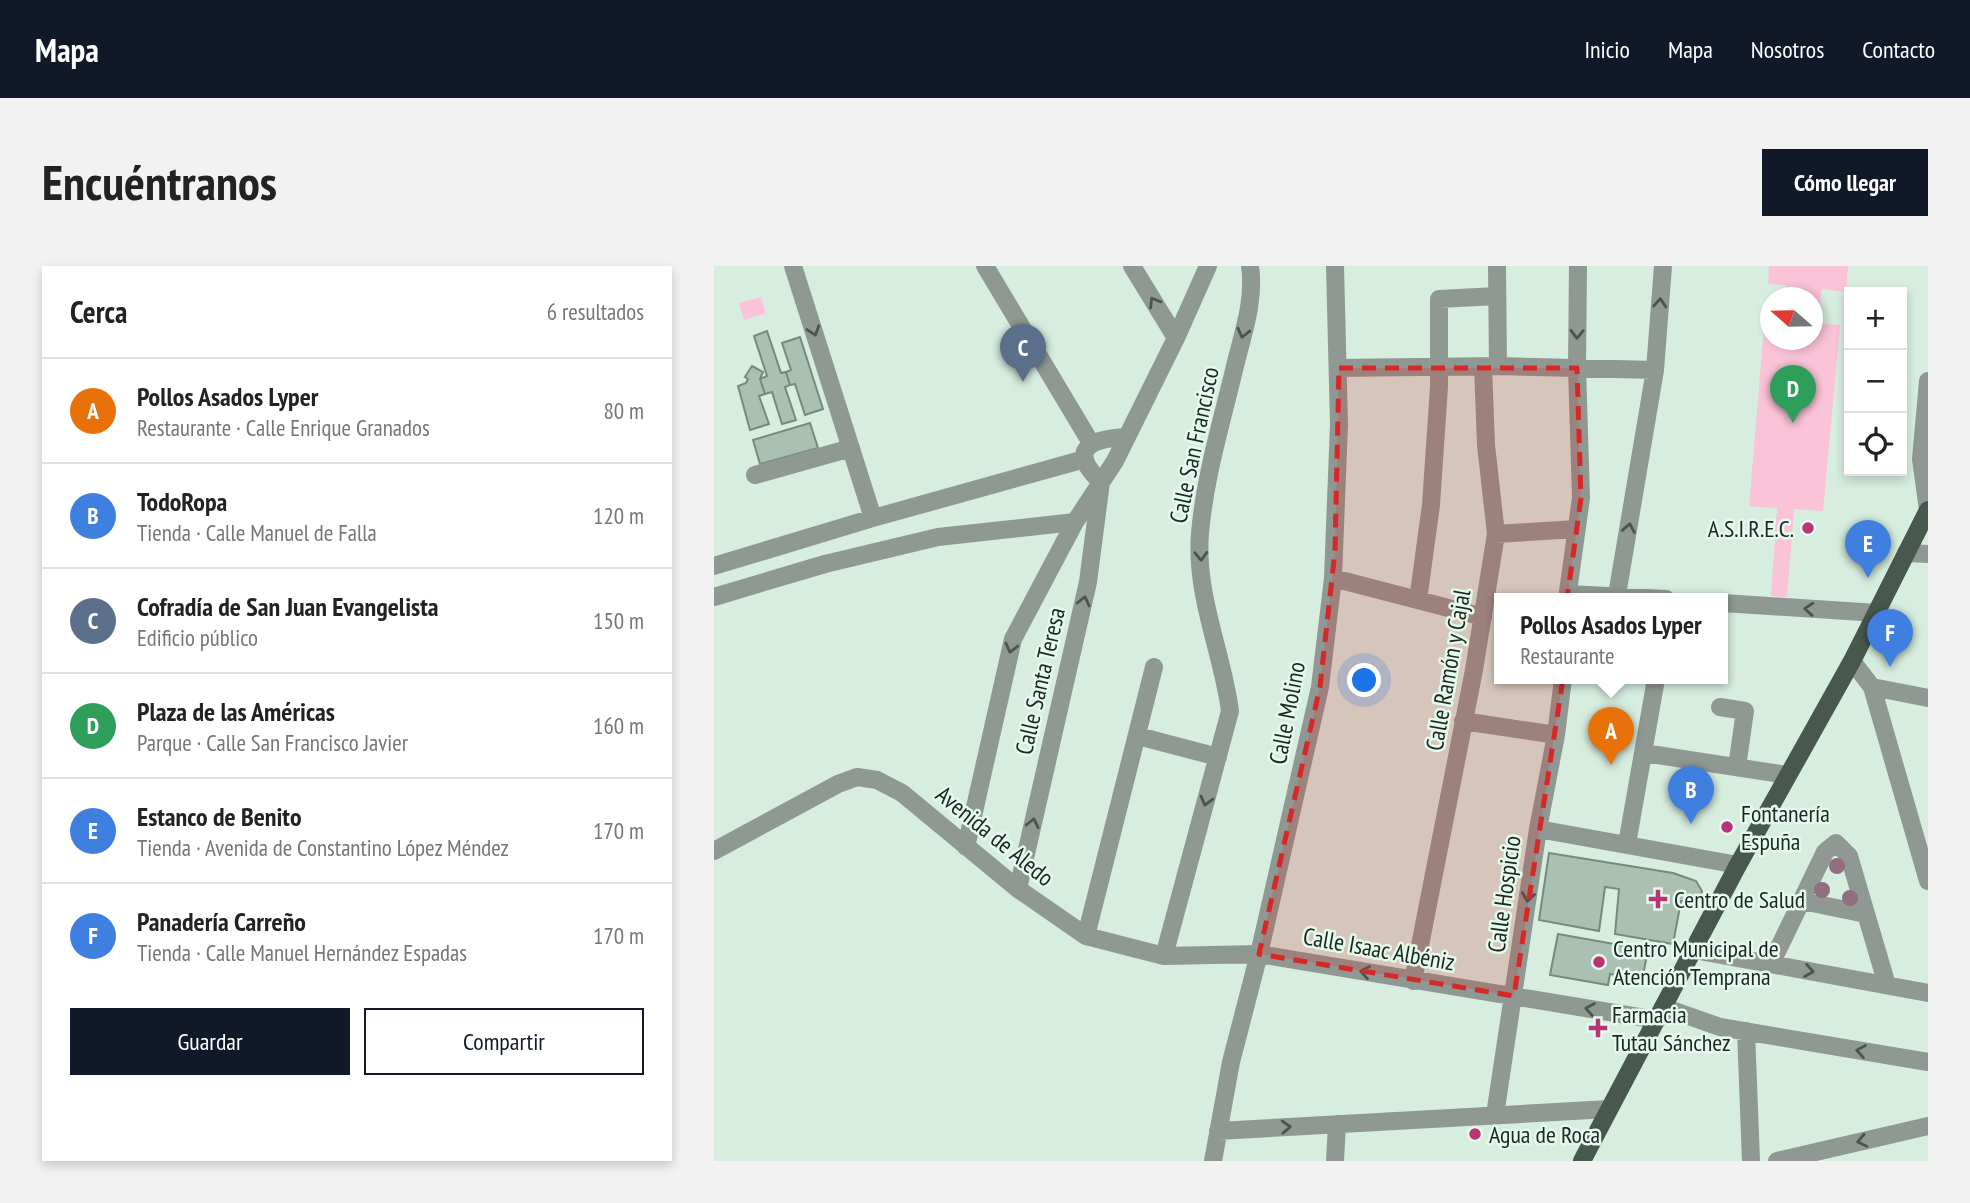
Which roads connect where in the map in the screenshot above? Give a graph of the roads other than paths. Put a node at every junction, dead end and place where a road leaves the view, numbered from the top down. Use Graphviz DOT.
graph roads {
  1 [pos="793,266"];
  2 [pos="985,266"];
  3 [pos="1132,266"];
  4 [pos="1208,266"];
  5 [pos="1250,266"];
  6 [pos="1335,266"];
  7 [pos="1497,266"];
  8 [pos="1578,266"];
  9 [pos="1663,266"];
  10 [pos="1497,296"];
  11 [pos="1176,338"];
  12 [pos="1439,366"];
  13 [pos="1490,366"];
  14 [pos="1339,368"];
  15 [pos="1577,368"];
  16 [pos="1655,370"];
  17 [pos="1928,381"];
  18 [pos="1125,437"];
  19 [pos="851,448"];
  20 [pos="1088,451"];
  21 [pos="755,475"];
  22 [pos="1101,482"];
  23 [pos="1928,510"];
  24 [pos="873,518"];
  25 [pos="1076,522"];
  26 [pos="1576,529"];
  27 [pos="1496,534"];
  28 [pos="1906,553"];
  29 [pos="1928,554"];
  30 [pos="714,566"];
  31 [pos="1333,578"];
  32 [pos="1568,593"];
  33 [pos="1617,593"];
  34 [pos="714,597"];
  35 [pos="1418,600"];
  36 [pos="1728,603"];
  37 [pos="1877,613"];
  38 [pos="1483,617"];
  39 [pos="1852,661"];
  40 [pos="1154,667"];
  41 [pos="1562,684"];
  42 [pos="1655,684"];
  43 [pos="1872,687"];
  44 [pos="1928,698"];
  45 [pos="1720,707"];
  46 [pos="1463,721"];
  47 [pos="1556,735"];
  48 [pos="1138,736"];
  49 [pos="1644,753"];
  50 [pos="1218,757"];
  51 [pos="1737,767"];
  52 [pos="1787,775"];
  53 [pos="1538,829"];
  54 [pos="1627,844"];
  55 [pos="966,847"];
  56 [pos="714,850"];
  57 [pos="1738,865"];
  58 [pos="1928,881"];
  59 [pos="1018,889"];
  60 [pos="1802,901"];
  61 [pos="1866,914"];
  62 [pos="1086,936"];
  63 [pos="1694,950"];
  64 [pos="1259,954"];
  65 [pos="1164,956"];
  66 [pos="1771,964"];
  67 [pos="1413,981"];
  68 [pos="1887,985"];
  69 [pos="1928,993"];
  70 [pos="1514,996"];
  71 [pos="1660,1014"];
  72 [pos="1746,1031"];
  73 [pos="1928,1062"];
  74 [pos="1609,1109"];
  75 [pos="1495,1115"];
  76 [pos="1337,1124"];
  77 [pos="1928,1126"];
  78 [pos="1218,1131"];
  79 [pos="1213,1161"];
  80 [pos="1335,1161"];
  81 [pos="1582,1161"];
  82 [pos="1751,1161"];
  83 [pos="1777,1161"];
  1 -- 19 [label="street, one-way"];
  2 -- 20 [label="street"];
  11 -- 3 [label="street, one-way"];
  4 -- 11 [label="street"];
  5 -- 50 [label="street, Calle San Francisco, one-way"];
  6 -- 14 [label="street, Calle Molino"];
  7 -- 10 [label="street, Calle Ramón y Cajal"];
  8 -- 15 [label="street, one-way"];
  16 -- 9 [label="street, one-way"];
  10 -- 12 [label="street"];
  10 -- 13 [label="street, Calle Ramón y Cajal"];
  11 -- 18 [label="street"];
  12 -- 13 [label="street"];
  12 -- 14 [label="street"];
  12 -- 35 [label="street"];
  13 -- 15 [label="street"];
  13 -- 27 [label="street, Calle Ramón y Cajal"];
  14 -- 31 [label="street, Calle Molino"];
  15 -- 16 [label="street"];
  15 -- 26 [label="street"];
  33 -- 16 [label="street, one-way"];
  17 -- 23 [label="street"];
  18 -- 20 [label="street"];
  18 -- 22 [label="street"];
  19 -- 21 [label="street"];
  19 -- 24 [label="street"];
  20 -- 22 [label="street"];
  20 -- 24 [label="street"];
  22 -- 25 [label="street"];
  59 -- 22 [label="street, Calle Santa Teresa, one-way"];
  23 -- 28 [label="main road"];
  24 -- 30 [label="street"];
  25 -- 34 [label="street"];
  25 -- 55 [label="street, one-way"];
  26 -- 27 [label="street"];
  26 -- 32 [label="street"];
  27 -- 38 [label="street, Calle Ramón y Cajal"];
  28 -- 29 [label="street"];
  28 -- 37 [label="main road"];
  31 -- 35 [label="street"];
  31 -- 64 [label="street, Calle Molino"];
  35 -- 38 [label="street"];
  37 -- 36 [label="street, one-way"];
  37 -- 39 [label="main road"];
  38 -- 46 [label="street, Calle Ramón y Cajal"];
  39 -- 43 [label="street"];
  39 -- 52 [label="main road"];
  40 -- 48 [label="street"];
  41 -- 47 [label="street, Calle Hospicio"];
  42 -- 49 [label="street"];
  43 -- 44 [label="street"];
  43 -- 58 [label="street"];
  45 -- 51 [label="street"];
  46 -- 47 [label="street"];
  46 -- 67 [label="street, Calle Ramón y Cajal"];
  47 -- 53 [label="street, Calle Hospicio"];
  48 -- 50 [label="street"];
  48 -- 62 [label="street"];
  49 -- 51 [label="street"];
  49 -- 54 [label="street"];
  50 -- 65 [label="street, Calle San Francisco, one-way"];
  51 -- 52 [label="street"];
  52 -- 57 [label="main road"];
  53 -- 54 [label="street"];
  53 -- 70 [label="street, Calle Hospicio, one-way"];
  54 -- 57 [label="street"];
  55 -- 56 [label="street, Avenida de Aledo"];
  55 -- 59 [label="street, Avenida de Aledo"];
  57 -- 63 [label="main road"];
  59 -- 62 [label="street, Avenida de Aledo"];
  60 -- 61 [label="street"];
  60 -- 61 [label="street"];
  60 -- 66 [label="street"];
  61 -- 68 [label="street"];
  62 -- 65 [label="street, Avenida de Aledo"];
  63 -- 66 [label="street"];
  63 -- 71 [label="main road"];
  64 -- 65 [label="street, Avenida de Aledo"];
  67 -- 64 [label="street, Calle Isaac Albéniz, one-way"];
  64 -- 78 [label="street, Calle Molino"];
  66 -- 68 [label="street, one-way"];
  67 -- 70 [label="street, Calle Isaac Albéniz"];
  68 -- 69 [label="street"];
  71 -- 70 [label="street, Calle Isaac Albéniz, one-way"];
  70 -- 75 [label="street, Calle Hospicio"];
  71 -- 72 [label="street, Calle Isaac Albéniz"];
  71 -- 74 [label="main road"];
  73 -- 72 [label="street, Calle Isaac Albéniz, one-way"];
  72 -- 82 [label="street"];
  74 -- 75 [label="street"];
  74 -- 81 [label="main road"];
  75 -- 76 [label="street"];
  78 -- 76 [label="street, one-way"];
  76 -- 80 [label="street"];
  77 -- 83 [label="street, one-way"];
  78 -- 79 [label="street, Calle Molino"];
}
